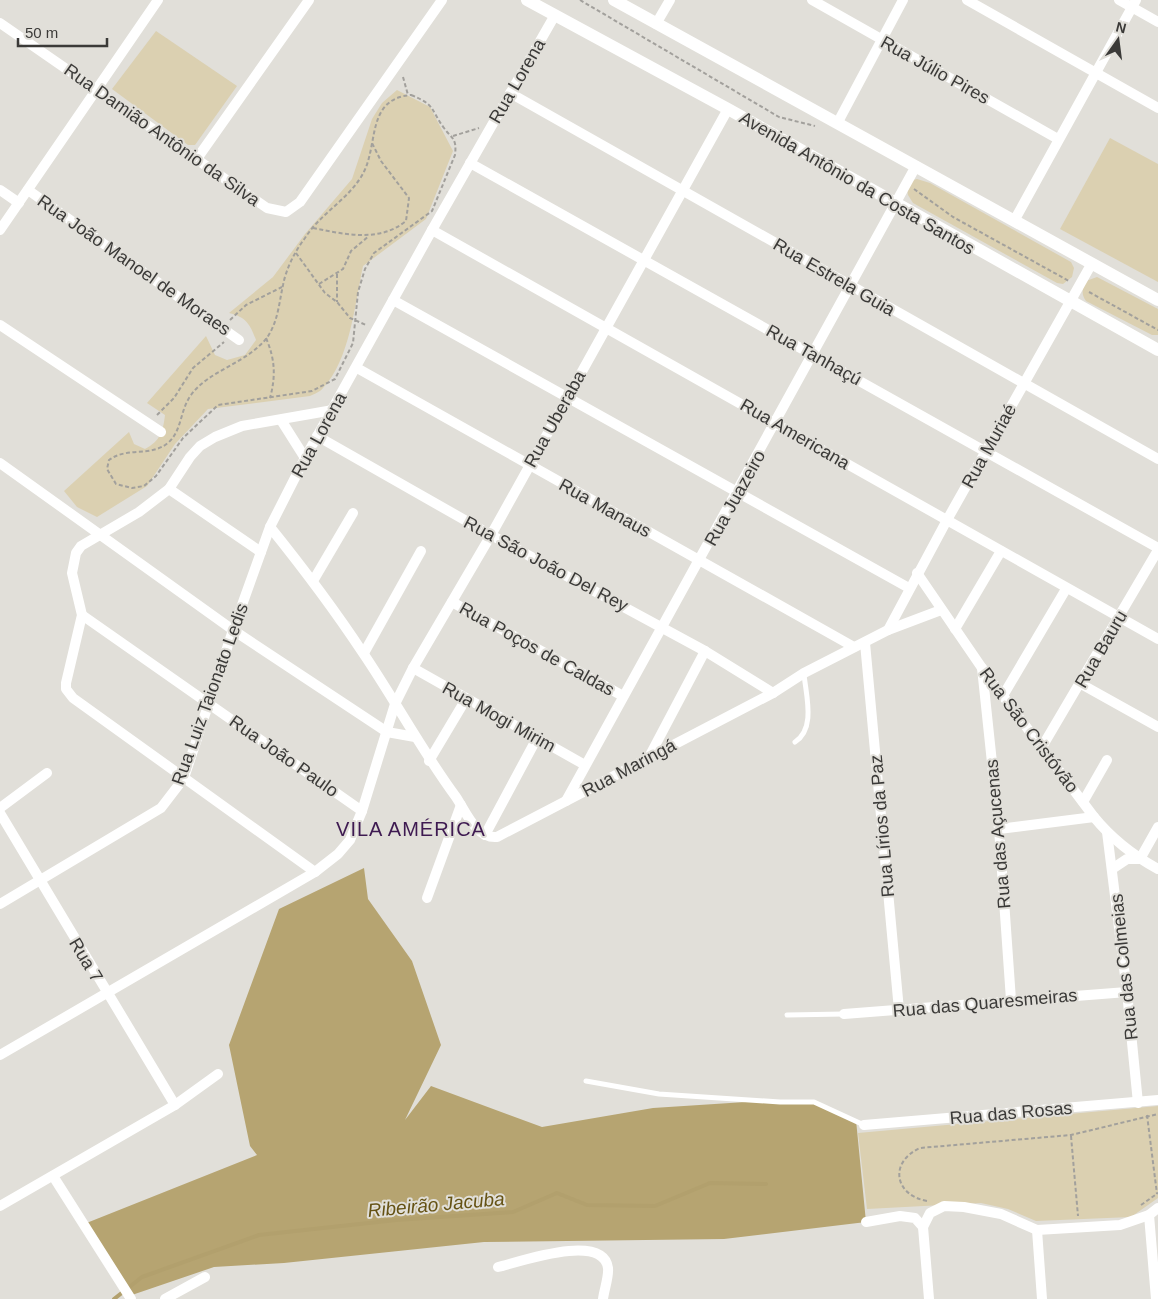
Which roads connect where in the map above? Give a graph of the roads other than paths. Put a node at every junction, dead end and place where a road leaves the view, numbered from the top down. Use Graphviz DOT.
graph roads {
  1 [pos="158,0"];
  2 [pos="309,0"];
  3 [pos="442,0"];
  4 [pos="526,0"];
  5 [pos="614,0"];
  6 [pos="670,0"];
  7 [pos="812,0"];
  8 [pos="903,0"];
  9 [pos="967,0"];
  10 [pos="1119,0"];
  11 [pos="1134,4"];
  12 [pos="555,15"];
  13 [pos="1158,22"];
  14 [pos="0,23"];
  15 [pos="656,24"];
  16 [pos="882,40"];
  17 [pos="1096,73"];
  18 [pos="96,89"];
  19 [pos="510,94"];
  20 [pos="1158,108"];
  21 [pos="728,110"];
  22 [pos="838,122"];
  23 [pos="1058,139"];
  24 [pos="196,160"];
  25 [pos="470,163"];
  26 [pos="916,166"];
  27 [pos="0,190"];
  28 [pos="28,190"];
  29 [pos="682,190"];
  30 [pos="19,203"];
  31 [pos="896,204"];
  32 [pos="1014,221"];
  33 [pos="0,230"];
  34 [pos="432,230"];
  35 [pos="642,260"];
  36 [pos="1092,263"];
  37 [pos="851,286"];
  38 [pos="393,300"];
  39 [pos="1158,300"];
  40 [pos="1070,302"];
  41 [pos="0,325"];
  42 [pos="604,328"];
  43 [pos="232,334"];
  44 [pos="1158,350"];
  45 [pos="814,355"];
  46 [pos="356,368"];
  47 [pos="1024,384"];
  48 [pos="566,397"];
  49 [pos="332,410"];
  50 [pos="281,420"];
  51 [pos="777,422"];
  52 [pos="160,432"];
  53 [pos="317,436"];
  54 [pos="986,452"];
  55 [pos="305,458"];
  56 [pos="1158,458"];
  57 [pos="0,463"];
  58 [pos="530,465"];
  59 [pos="169,490"];
  60 [pos="738,492"];
  61 [pos="353,512"];
  62 [pos="947,520"];
  63 [pos="270,527"];
  64 [pos="102,535"];
  65 [pos="490,535"];
  66 [pos="1158,549"];
  67 [pos="421,551"];
  68 [pos="1001,551"];
  69 [pos="261,552"];
  70 [pos="700,560"];
  71 [pos="917,573"];
  72 [pos="313,580"];
  73 [pos="910,588"];
  74 [pos="1066,589"];
  75 [pos="452,602"];
  76 [pos="941,610"];
  77 [pos="82,615"];
  78 [pos="1119,617"];
  79 [pos="662,627"];
  80 [pos="954,629"];
  81 [pos="233,630"];
  82 [pos="888,630"];
  83 [pos="1158,639"];
  84 [pos="865,643"];
  85 [pos="854,647"];
  86 [pos="705,651"];
  87 [pos="364,653"];
  88 [pos="413,668"];
  89 [pos="982,668"];
  90 [pos="804,673"];
  91 [pos="1081,684"];
  92 [pos="773,694"];
  93 [pos="1004,694"];
  94 [pos="623,696"];
  95 [pos="466,699"];
  96 [pos="208,702"];
  97 [pos="395,704"];
  98 [pos="1158,727"];
  99 [pos="387,732"];
  100 [pos="416,737"];
  101 [pos="537,738"];
  102 [pos="795,742"];
  103 [pos="1042,748"];
  104 [pos="649,757"];
  105 [pos="1107,760"];
  106 [pos="429,761"];
  107 [pos="586,765"];
  108 [pos="47,773"];
  109 [pos="184,778"];
  110 [pos="565,802"];
  111 [pos="1083,802"];
  112 [pos="461,805"];
  113 [pos="0,808"];
  114 [pos="362,811"];
  115 [pos="0,813"];
  116 [pos="1094,817"];
  117 [pos="1158,827"];
  118 [pos="999,829"];
  119 [pos="1107,832"];
  120 [pos="485,836"];
  121 [pos="1140,859"];
  122 [pos="1112,869"];
  123 [pos="1158,869"];
  124 [pos="315,872"];
  125 [pos="39,880"];
  126 [pos="427,898"];
  127 [pos="0,904"];
  128 [pos="105,992"];
  129 [pos="1127,992"];
  130 [pos="1011,1000"];
  131 [pos="899,1010"];
  132 [pos="844,1014"];
  133 [pos="787,1015"];
  134 [pos="0,1055"];
  135 [pos="218,1074"];
  136 [pos="586,1081"];
  137 [pos="1158,1100"];
  138 [pos="1138,1103"];
  139 [pos="175,1105"];
  140 [pos="864,1124"];
  141 [pos="53,1176"];
  142 [pos="0,1206"];
  143 [pos="1154,1211"];
  144 [pos="866,1222"];
  145 [pos="924,1227"];
  146 [pos="1037,1230"];
  147 [pos="498,1267"];
  148 [pos="206,1277"];
  149 [pos="130,1298"];
  150 [pos="165,1299"];
  151 [pos="603,1299"];
  152 [pos="929,1299"];
  153 [pos="1042,1299"];
  154 [pos="1156,1299"];
  1 -- 18 [label="street"];
  2 -- 24 [label="street"];
  3 -- 24 [label="street, Rua Damião Antônio da Silva"];
  4 -- 12 [label="street, Avenida Antônio da Costa Santos"];
  5 -- 15 [label="street"];
  6 -- 15 [label="street"];
  7 -- 16 [label="street, Rua Júlio Pires"];
  8 -- 16 [label="street"];
  9 -- 17 [label="street"];
  10 -- 11 [label="street"];
  11 -- 13 [label="street"];
  11 -- 17 [label="street"];
  12 -- 19 [label="street, Rua Lorena"];
  12 -- 21 [label="street, Avenida Antônio da Costa Santos"];
  14 -- 18 [label="street, Rua Damião Antônio da Silva"];
  15 -- 22 [label="street"];
  16 -- 22 [label="street"];
  16 -- 23 [label="street, Rua Júlio Pires"];
  17 -- 20 [label="street"];
  17 -- 23 [label="street"];
  18 -- 24 [label="street, Rua Damião Antônio da Silva"];
  18 -- 28 [label="street"];
  19 -- 25 [label="street, Rua Lorena"];
  19 -- 29 [label="street, Rua Estrela Guia"];
  21 -- 29 [label="street, Rua Uberaba"];
  21 -- 31 [label="street, Avenida Antônio da Costa Santos"];
  22 -- 26 [label="street"];
  23 -- 32 [label="street"];
  25 -- 34 [label="street, Rua Lorena"];
  25 -- 35 [label="street, Rua Tanhaçú"];
  26 -- 31 [label="street, Rua Juazeiro"];
  26 -- 32 [label="street"];
  27 -- 30 [label="street, Rua João Manoel de Moraes"];
  28 -- 30 [label="street"];
  28 -- 43 [label="street, Rua João Manoel de Moraes"];
  29 -- 35 [label="street, Rua Uberaba"];
  29 -- 37 [label="street, Rua Estrela Guia"];
  30 -- 33 [label="street"];
  31 -- 37 [label="street, Rua Juazeiro"];
  31 -- 40 [label="street, Avenida Antônio da Costa Santos"];
  32 -- 36 [label="street"];
  34 -- 38 [label="street, Rua Lorena"];
  34 -- 42 [label="street, Rua Americana"];
  35 -- 42 [label="street, Rua Uberaba"];
  35 -- 45 [label="street, Rua Tanhaçú"];
  36 -- 39 [label="street"];
  36 -- 40 [label="street, Rua Muriaé"];
  37 -- 45 [label="street, Rua Juazeiro"];
  37 -- 47 [label="street, Rua Estrela Guia"];
  38 -- 46 [label="street, Rua Lorena"];
  38 -- 48 [label="street"];
  40 -- 44 [label="street, Avenida Antônio da Costa Santos"];
  40 -- 47 [label="street, Rua Muriaé"];
  41 -- 52 [label="street"];
  42 -- 48 [label="street, Rua Uberaba"];
  42 -- 51 [label="street, Rua Americana"];
  45 -- 51 [label="street, Rua Juazeiro"];
  45 -- 54 [label="street, Rua Tanhaçú"];
  46 -- 49 [label="street, Rua Lorena"];
  46 -- 58 [label="street, Rua Manaus"];
  47 -- 54 [label="street, Rua Muriaé"];
  47 -- 56 [label="street, Rua Estrela Guia"];
  48 -- 58 [label="street, Rua Uberaba"];
  48 -- 60 [label="street"];
  49 -- 50 [label="street"];
  49 -- 53 [label="street, Rua Lorena"];
  50 -- 55 [label="street"];
  50 -- 59 [label="street"];
  51 -- 60 [label="street, Rua Juazeiro"];
  51 -- 62 [label="street, Rua Americana"];
  53 -- 55 [label="street, Rua Lorena"];
  53 -- 65 [label="street, Rua São João Del Rey"];
  54 -- 62 [label="street, Rua Muriaé"];
  54 -- 66 [label="street, Rua Tanhaçú"];
  55 -- 63 [label="street, Rua Lorena"];
  57 -- 64 [label="street"];
  58 -- 65 [label="street, Rua Uberaba"];
  58 -- 70 [label="street, Rua Manaus"];
  59 -- 64 [label="street"];
  59 -- 69 [label="street"];
  60 -- 70 [label="street, Rua Juazeiro"];
  60 -- 73 [label="street"];
  61 -- 72 [label="street"];
  62 -- 68 [label="street, Rua Americana"];
  62 -- 71 [label="street, Rua Muriaé"];
  63 -- 69 [label="street, Rua Luiz Taionato Ledis"];
  63 -- 72 [label="street"];
  64 -- 77 [label="street"];
  64 -- 81 [label="street"];
  65 -- 75 [label="street, Rua Uberaba"];
  65 -- 79 [label="street, Rua São João Del Rey"];
  66 -- 78 [label="street, Rua Bauru"];
  67 -- 87 [label="street"];
  68 -- 74 [label="street, Rua Americana"];
  68 -- 80 [label="street"];
  69 -- 81 [label="street, Rua Luiz Taionato Ledis"];
  70 -- 79 [label="street, Rua Juazeiro"];
  70 -- 85 [label="street, Rua Manaus"];
  71 -- 73 [label="street, Rua Muriaé"];
  71 -- 76 [label="street, Rua São Cristóvão"];
  72 -- 87 [label="street"];
  73 -- 82 [label="street, Rua Muriaé"];
  74 -- 78 [label="street, Rua Americana"];
  74 -- 93 [label="street"];
  75 -- 88 [label="street, Rua Uberaba"];
  75 -- 94 [label="street, Rua Poços de Caldas"];
  76 -- 80 [label="street, Rua São Cristóvão"];
  76 -- 82 [label="street"];
  77 -- 96 [label="street, Rua João Paulo"];
  77 -- 109 [label="street"];
  78 -- 83 [label="street, Rua Americana"];
  78 -- 91 [label="street, Rua Bauru"];
  79 -- 86 [label="street, Rua São João Del Rey"];
  79 -- 94 [label="street, Rua Juazeiro"];
  80 -- 89 [label="street, Rua São Cristóvão"];
  81 -- 96 [label="street, Rua Luiz Taionato Ledis"];
  81 -- 99 [label="street"];
  82 -- 84 [label="street"];
  84 -- 85 [label="street"];
  84 -- 131 [label="street, Rua Lírios da Paz"];
  85 -- 90 [label="street"];
  86 -- 92 [label="street, Rua São João Del Rey"];
  86 -- 104 [label="street"];
  87 -- 97 [label="street"];
  88 -- 95 [label="street, Rua Mogi Mirim"];
  88 -- 97 [label="street, Rua Uberaba"];
  89 -- 93 [label="street, Rua São Cristóvão"];
  89 -- 118 [label="street, Rua das Açucenas"];
  90 -- 92 [label="street"];
  90 -- 102 [label="lane"];
  91 -- 98 [label="street"];
  91 -- 103 [label="street, Rua Bauru"];
  92 -- 104 [label="street, Rua Maringá"];
  93 -- 103 [label="street, Rua São Cristóvão"];
  94 -- 107 [label="street, Rua Juazeiro"];
  95 -- 101 [label="street, Rua Mogi Mirim"];
  95 -- 106 [label="street"];
  96 -- 109 [label="street, Rua Luiz Taionato Ledis"];
  96 -- 114 [label="street, Rua João Paulo"];
  97 -- 99 [label="street, Rua Uberaba"];
  97 -- 100 [label="street"];
  99 -- 100 [label="street"];
  99 -- 114 [label="street, Rua Uberaba"];
  100 -- 106 [label="street"];
  101 -- 107 [label="street, Rua Mogi Mirim"];
  101 -- 120 [label="street"];
  103 -- 111 [label="street, Rua São Cristóvão"];
  104 -- 110 [label="street, Rua Maringá"];
  105 -- 111 [label="street"];
  106 -- 112 [label="street"];
  107 -- 110 [label="street, Rua Juazeiro"];
  108 -- 113 [label="street"];
  109 -- 124 [label="street"];
  109 -- 125 [label="street, Rua Luiz Taionato Ledis"];
  110 -- 120 [label="street, Rua Maringá"];
  111 -- 116 [label="street, Rua São Cristóvão"];
  112 -- 120 [label="street"];
  112 -- 126 [label="street"];
  114 -- 124 [label="street, Rua Uberaba"];
  115 -- 125 [label="street, Rua 7"];
  116 -- 118 [label="street"];
  116 -- 119 [label="street, Rua São Cristóvão"];
  117 -- 121 [label="street"];
  118 -- 130 [label="street, Rua das Açucenas"];
  119 -- 121 [label="street, Rua São Cristóvão"];
  119 -- 122 [label="street, Rua das Colmeias"];
  121 -- 122 [label="street"];
  121 -- 123 [label="street, Rua São Cristóvão"];
  122 -- 129 [label="street, Rua das Colmeias"];
  124 -- 128 [label="street"];
  125 -- 127 [label="street, Rua Luiz Taionato Ledis"];
  125 -- 128 [label="street, Rua 7"];
  128 -- 134 [label="street"];
  128 -- 139 [label="street, Rua 7"];
  129 -- 130 [label="street, Rua das Quaresmeiras"];
  129 -- 138 [label="street, Rua das Colmeias"];
  130 -- 131 [label="street, Rua das Quaresmeiras"];
  131 -- 132 [label="street, Rua das Quaresmeiras"];
  132 -- 133 [label="lane"];
  135 -- 139 [label="street"];
  136 -- 140 [label="lane"];
  137 -- 138 [label="street, Rua das Rosas"];
  138 -- 140 [label="street, Rua das Rosas"];
  139 -- 141 [label="street"];
  141 -- 142 [label="street"];
  141 -- 149 [label="street"];
  143 -- 146 [label="street"];
  143 -- 154 [label="street"];
  144 -- 145 [label="street"];
  145 -- 146 [label="street"];
  145 -- 152 [label="street"];
  146 -- 153 [label="street"];
  147 -- 151 [label="street"];
  148 -- 150 [label="street"];
}
